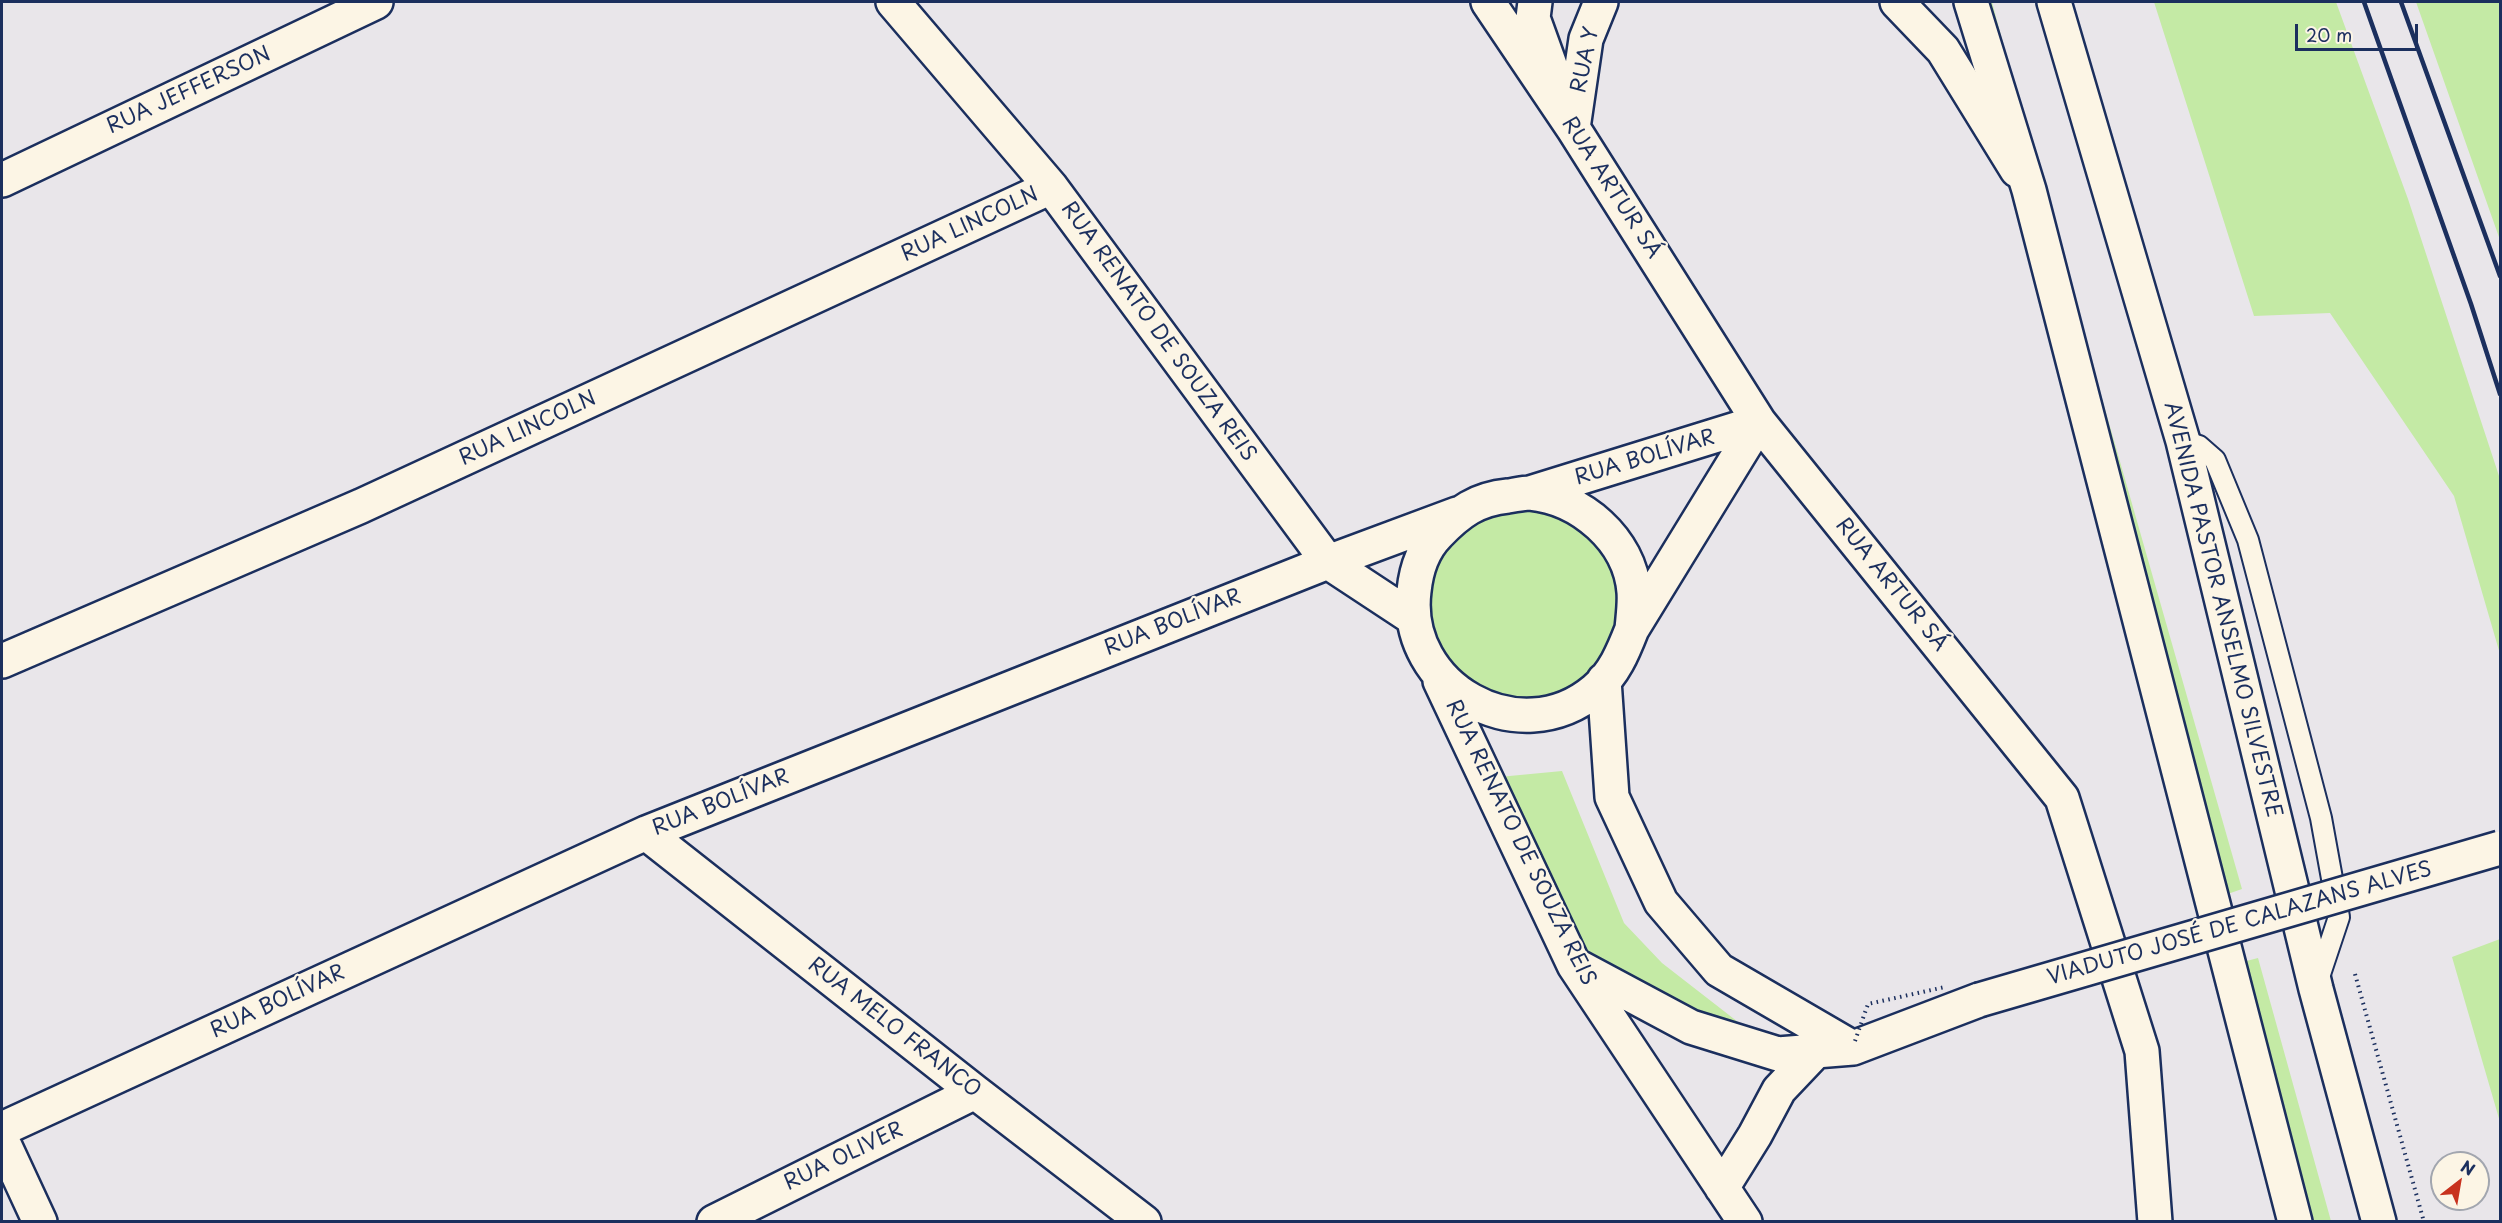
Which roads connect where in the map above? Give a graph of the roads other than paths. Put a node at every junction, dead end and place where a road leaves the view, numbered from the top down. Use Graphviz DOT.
graph roads {
  1 [pos="376,2"];
  2 [pos="893,2"];
  3 [pos="1488,2"];
  4 [pos="1535,2"];
  5 [pos="1600,2"];
  6 [pos="1897,2"];
  7 [pos="1971,2"];
  8 [pos="2054,2"];
  9 [pos="1573,128"];
  10 [pos="2,180"];
  11 [pos="1051,187"];
  12 [pos="2029,190"];
  13 [pos="1760,422"];
  14 [pos="2183,441"];
  15 [pos="1530,493"];
  16 [pos="1457,514"];
  17 [pos="1328,562"];
  18 [pos="1413,618"];
  19 [pos="1632,629"];
  20 [pos="2,661"];
  21 [pos="1436,674"];
  22 [pos="1604,680"];
  23 [pos="646,833"];
  24 [pos="2500,848"];
  25 [pos="1574,964"];
  26 [pos="2316,989"];
  27 [pos="1853,1047"];
  28 [pos="1816,1051"];
  29 [pos="975,1092"];
  30 [pos="2,1129"];
  31 [pos="2,1140"];
  32 [pos="1722,1188"];
  33 [pos="40,1221"];
  34 [pos="714,1221"];
  35 [pos="1144,1221"];
  36 [pos="1745,1221"];
  37 [pos="2155,1221"];
  38 [pos="2295,1221"];
  39 [pos="2379,1221"];
  1 -- 10 [label="street, RUA JEFFERSON"];
  2 -- 11 [label="street, RUA RENATO DE SOUZA REIS"];
  3 -- 9 [label="street, RUA ARTUR SÁ"];
  4 -- 9 [label="street, RUA Y"];
  5 -- 9 [label="street, RUA Y"];
  6 -- 12 [label="street"];
  7 -- 12 [label="street"];
  8 -- 14 [label="street, AVENIDA PASTOR ANSELMO SILVESTRE"];
  9 -- 13 [label="street, RUA ARTUR SÁ"];
  11 -- 17 [label="street, RUA RENATO DE SOUZA REIS"];
  11 -- 20 [label="street, RUA LINCOLN"];
  12 -- 38 [label="street"];
  13 -- 15 [label="street, RUA BOLÍVAR"];
  13 -- 19 [label="street"];
  13 -- 37 [label="street, RUA ARTUR SÁ"];
  14 -- 26 [label="street, AVENIDA PASTOR ANSELMO SILVESTRE"];
  14 -- 26 [label="lane"];
  15 -- 16 [label="street, RUA BOLÍVAR"];
  15 -- 19 [label="street"];
  16 -- 17 [label="street, RUA BOLÍVAR"];
  16 -- 18 [label="street, RUA RENATO DE SOUZA REIS"];
  17 -- 18 [label="street, RUA RENATO DE SOUZA REIS"];
  17 -- 23 [label="street, RUA BOLÍVAR"];
  18 -- 21 [label="street, RUA RENATO DE SOUZA REIS"];
  19 -- 22 [label="street"];
  21 -- 22 [label="street"];
  21 -- 25 [label="street, RUA RENATO DE SOUZA REIS"];
  22 -- 27 [label="street"];
  23 -- 29 [label="street, RUA MELO FRANCO"];
  23 -- 30 [label="street, RUA BOLÍVAR"];
  24 -- 27 [label="street, VIADUTO JOSÉ DE CALAZANS ALVES, bridge"];
  25 -- 28 [label="street, VIADUTO JOSÉ DE CALAZANS ALVES"];
  25 -- 32 [label="street, RUA RENATO DE SOUZA REIS"];
  26 -- 39 [label="street, AVENIDA PASTOR ANSELMO SILVESTRE"];
  27 -- 28 [label="street, VIADUTO JOSÉ DE CALAZANS ALVES"];
  28 -- 32 [label="street"];
  29 -- 34 [label="street, RUA OLIVER"];
  29 -- 35 [label="street, RUA MELO FRANCO"];
  31 -- 33 [label="street"];
  32 -- 36 [label="street, RUA RENATO DE SOUZA REIS"];
}
